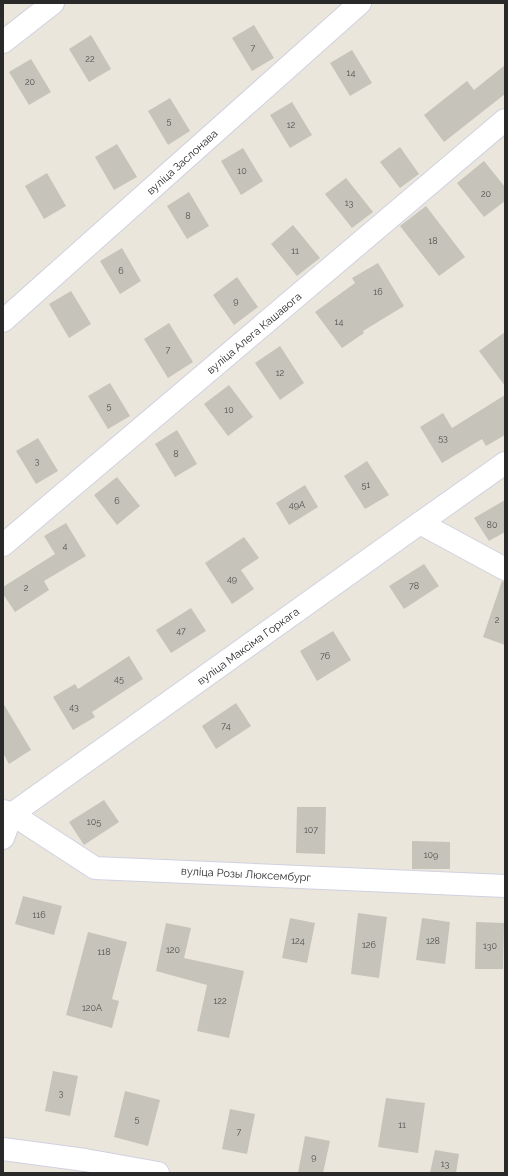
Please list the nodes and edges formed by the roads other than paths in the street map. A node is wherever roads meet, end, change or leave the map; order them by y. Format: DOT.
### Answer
graph roads {
  1 [pos="54,3"];
  2 [pos="360,3"];
  3 [pos="3,42"];
  4 [pos="505,120"];
  5 [pos="3,321"];
  6 [pos="505,463"];
  7 [pos="420,522"];
  8 [pos="3,545"];
  9 [pos="505,569"];
  10 [pos="8,813"];
  11 [pos="3,838"];
  12 [pos="505,886"];
  13 [pos="3,1148"];
  14 [pos="158,1173"];
  1 -- 3 [label="street"];
  2 -- 5 [label="street, вуліца Заслонава"];
  4 -- 8 [label="street, вуліца Алега Кашавога"];
  6 -- 7 [label="street, вуліца Максіма Горкага"];
  7 -- 9 [label="street"];
  7 -- 10 [label="street, вуліца Максіма Горкага"];
  10 -- 11 [label="street"];
  10 -- 12 [label="street, вуліца Розы Люксембург"];
  13 -- 14 [label="street"];
}
